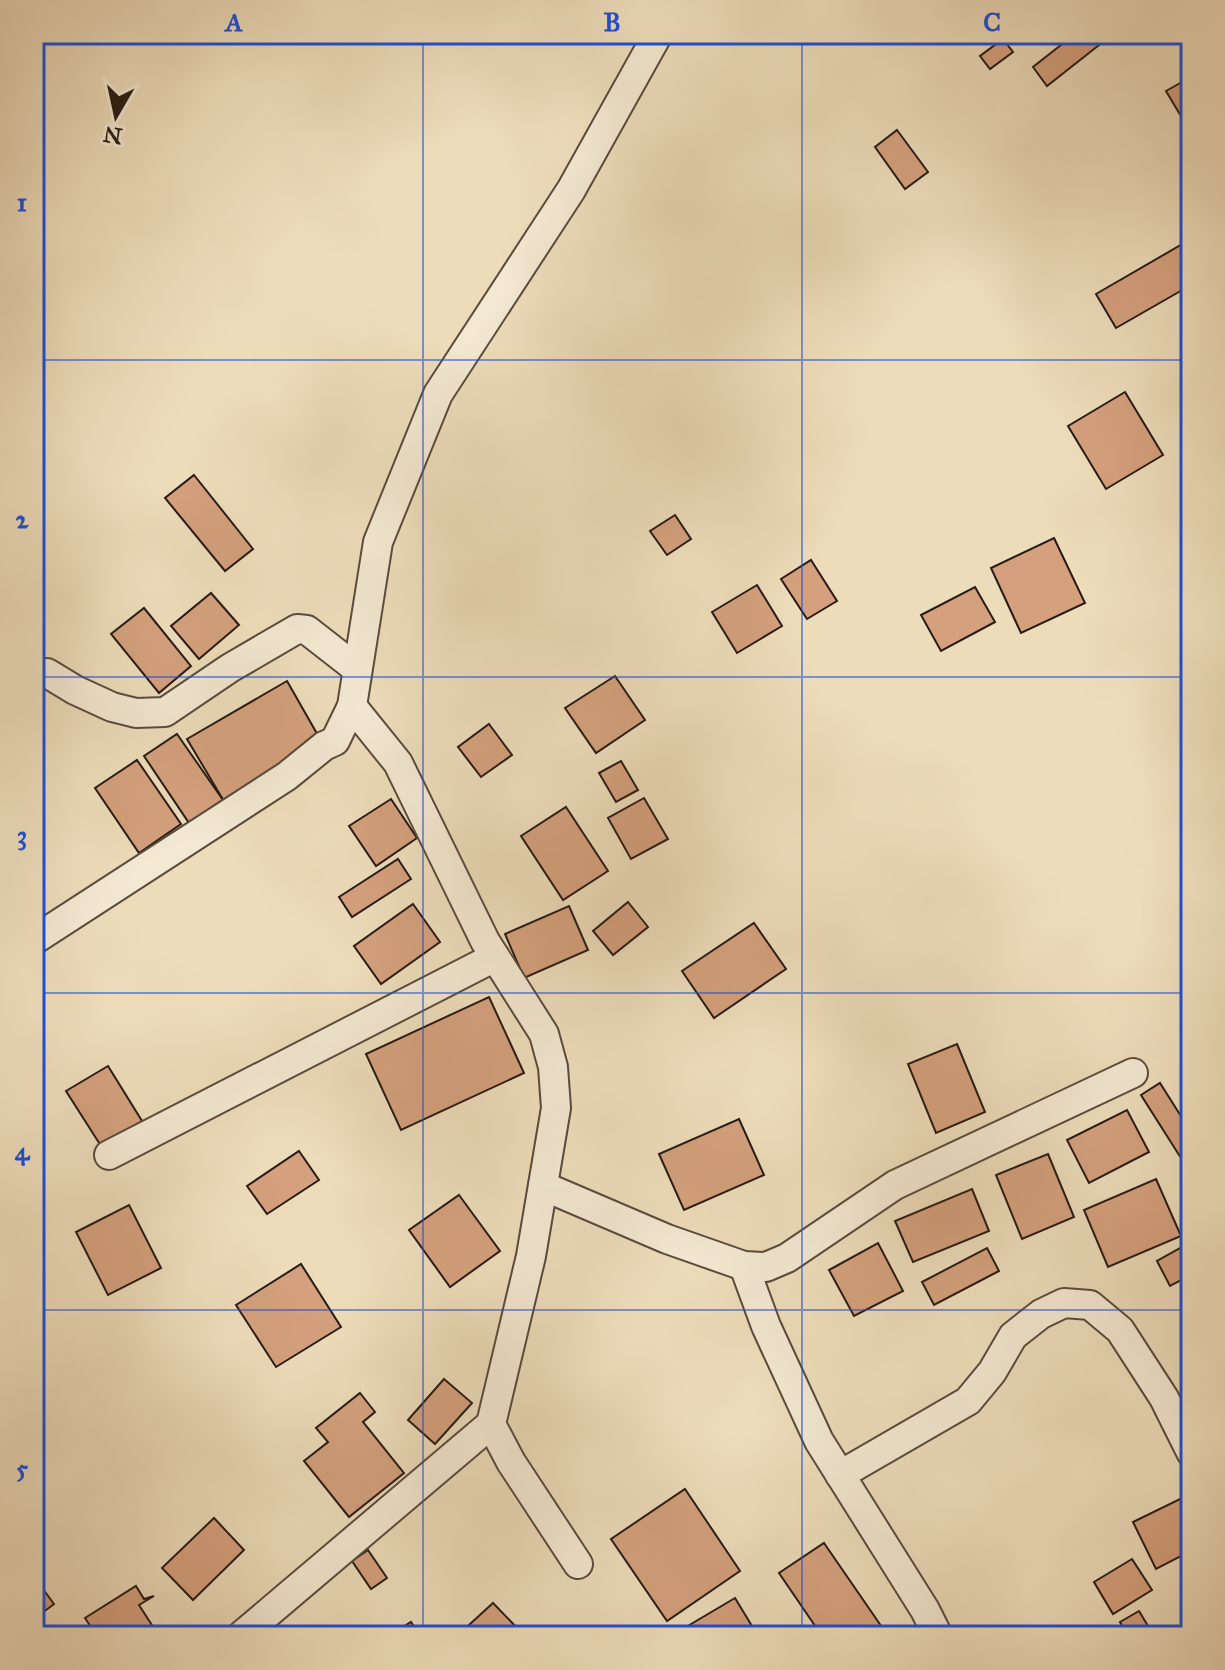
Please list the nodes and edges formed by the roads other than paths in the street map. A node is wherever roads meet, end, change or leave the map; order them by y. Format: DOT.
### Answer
graph roads {
  1 [pos="658,34"];
  2 [pos="357,669"];
  3 [pos="34,673"];
  4 [pos="352,706"];
  5 [pos="34,940"];
  6 [pos="495,957"];
  7 [pos="1133,1073"];
  8 [pos="109,1155"];
  9 [pos="543,1186"];
  10 [pos="744,1266"];
  11 [pos="491,1424"];
  12 [pos="1191,1452"];
  13 [pos="840,1475"];
  14 [pos="578,1564"];
  15 [pos="241,1636"];
  16 [pos="938,1636"];
  1 -- 2 [label="street"];
  2 -- 3 [label="street"];
  2 -- 4 [label="street"];
  4 -- 5 [label="street"];
  4 -- 6 [label="street"];
  6 -- 8 [label="street"];
  6 -- 9 [label="street"];
  7 -- 10 [label="street"];
  9 -- 10 [label="street"];
  9 -- 11 [label="street"];
  10 -- 13 [label="street"];
  11 -- 14 [label="street"];
  11 -- 15 [label="street"];
  12 -- 13 [label="street"];
  13 -- 16 [label="street"];
}
